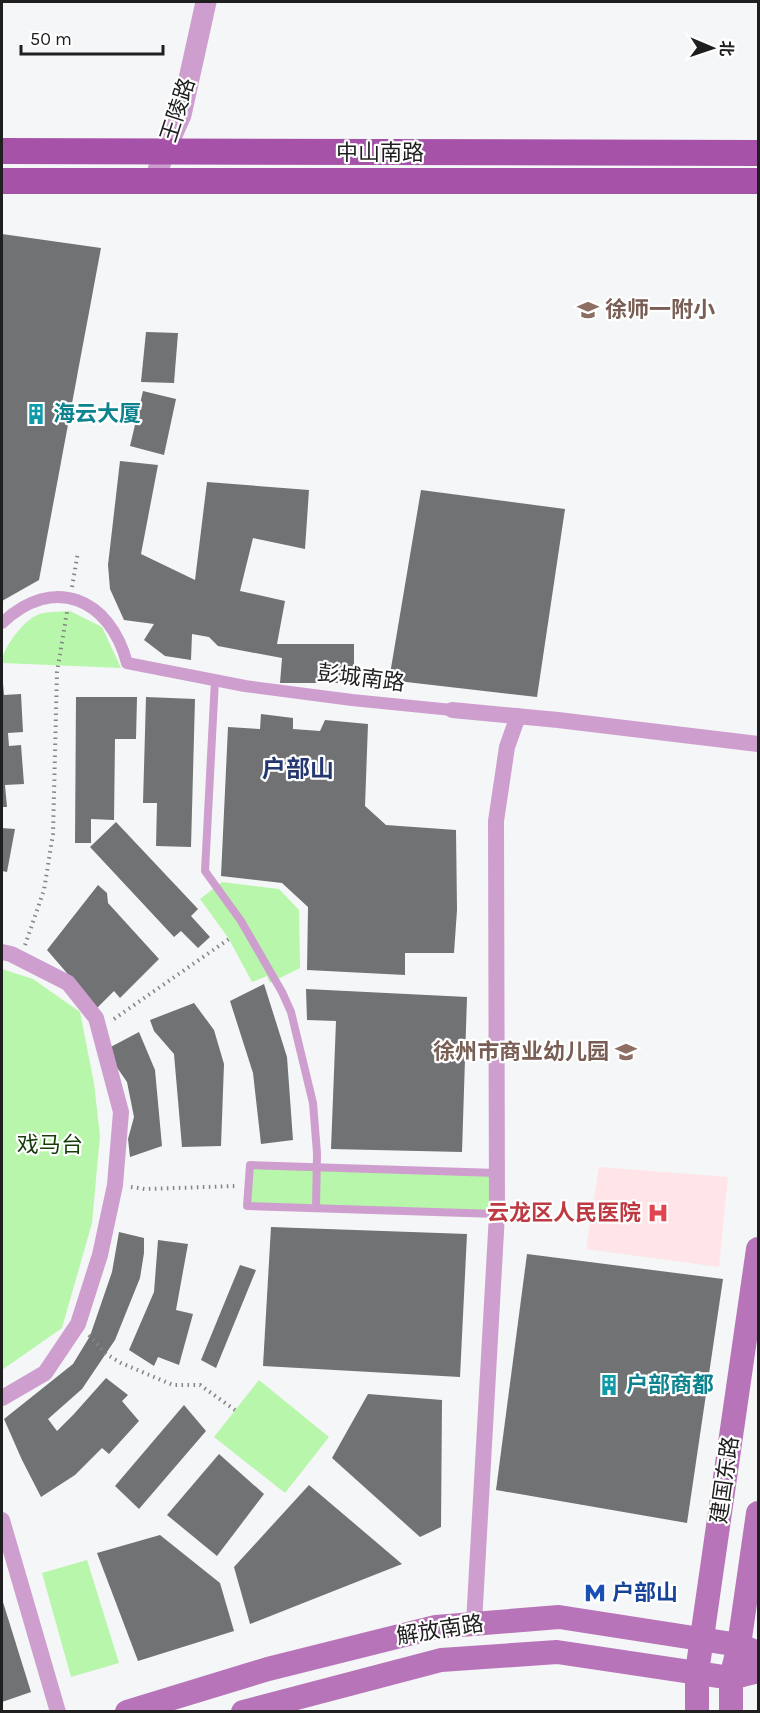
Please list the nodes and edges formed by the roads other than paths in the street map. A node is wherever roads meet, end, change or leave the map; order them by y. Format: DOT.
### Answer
graph roads {
  1 [pos="206,2"];
  2 [pos="2,151"];
  3 [pos="164,153"];
  4 [pos="759,153"];
  5 [pos="2,181"];
  6 [pos="759,181"];
  7 [pos="154,182"];
  8 [pos="2,623"];
  9 [pos="215,680"];
  10 [pos="452,710"];
  11 [pos="518,716"];
  12 [pos="759,744"];
  13 [pos="2,952"];
  14 [pos="317,1167"];
  15 [pos="497,1173"];
  16 [pos="316,1209"];
  17 [pos="497,1214"];
  18 [pos="759,1249"];
  19 [pos="2,1398"];
  20 [pos="759,1513"];
  21 [pos="2,1520"];
  22 [pos="474,1623"];
  23 [pos="701,1639"];
  24 [pos="749,1649"];
  25 [pos="759,1671"];
  26 [pos="696,1672"];
  27 [pos="731,1678"];
  28 [pos="58,1712"];
  29 [pos="128,1712"];
  30 [pos="243,1712"];
  31 [pos="697,1712"];
  32 [pos="731,1712"];
  1 -- 3 [label="street, 王陵路"];
  2 -- 3 [label="main road, 中山南路"];
  3 -- 4 [label="main road, 中山南路"];
  3 -- 7 [label="street, 王陵路"];
  5 -- 7 [label="main road, 中山南路"];
  6 -- 7 [label="main road, 中山南路"];
  8 -- 9 [label="street, 彭城南路"];
  9 -- 10 [label="street, 彭城南路"];
  9 -- 14 [label="lane"];
  10 -- 11 [label="street, 彭城南路"];
  11 -- 12 [label="street, 彭城南路"];
  11 -- 15 [label="street"];
  13 -- 19 [label="street"];
  14 -- 15 [label="lane"];
  14 -- 16 [label="lane"];
  14 -- 16 [label="lane"];
  15 -- 17 [label="street"];
  16 -- 17 [label="lane"];
  17 -- 22 [label="street"];
  18 -- 23 [label="main road, 建国东路"];
  20 -- 24 [label="main road, 建国东路"];
  21 -- 28 [label="street"];
  22 -- 23 [label="main road, 解放南路"];
  22 -- 29 [label="main road, 解放南路"];
  23 -- 24 [label="main road, 解放南路"];
  23 -- 26 [label="main road, 建国东路"];
  24 -- 27 [label="main road, 建国东路"];
  25 -- 27 [label="main road, 解放南路"];
  26 -- 27 [label="main road, 解放南路"];
  26 -- 30 [label="main road, 解放南路"];
  26 -- 31 [label="main road, 建国东路"];
  27 -- 32 [label="main road, 建国东路"];
}
